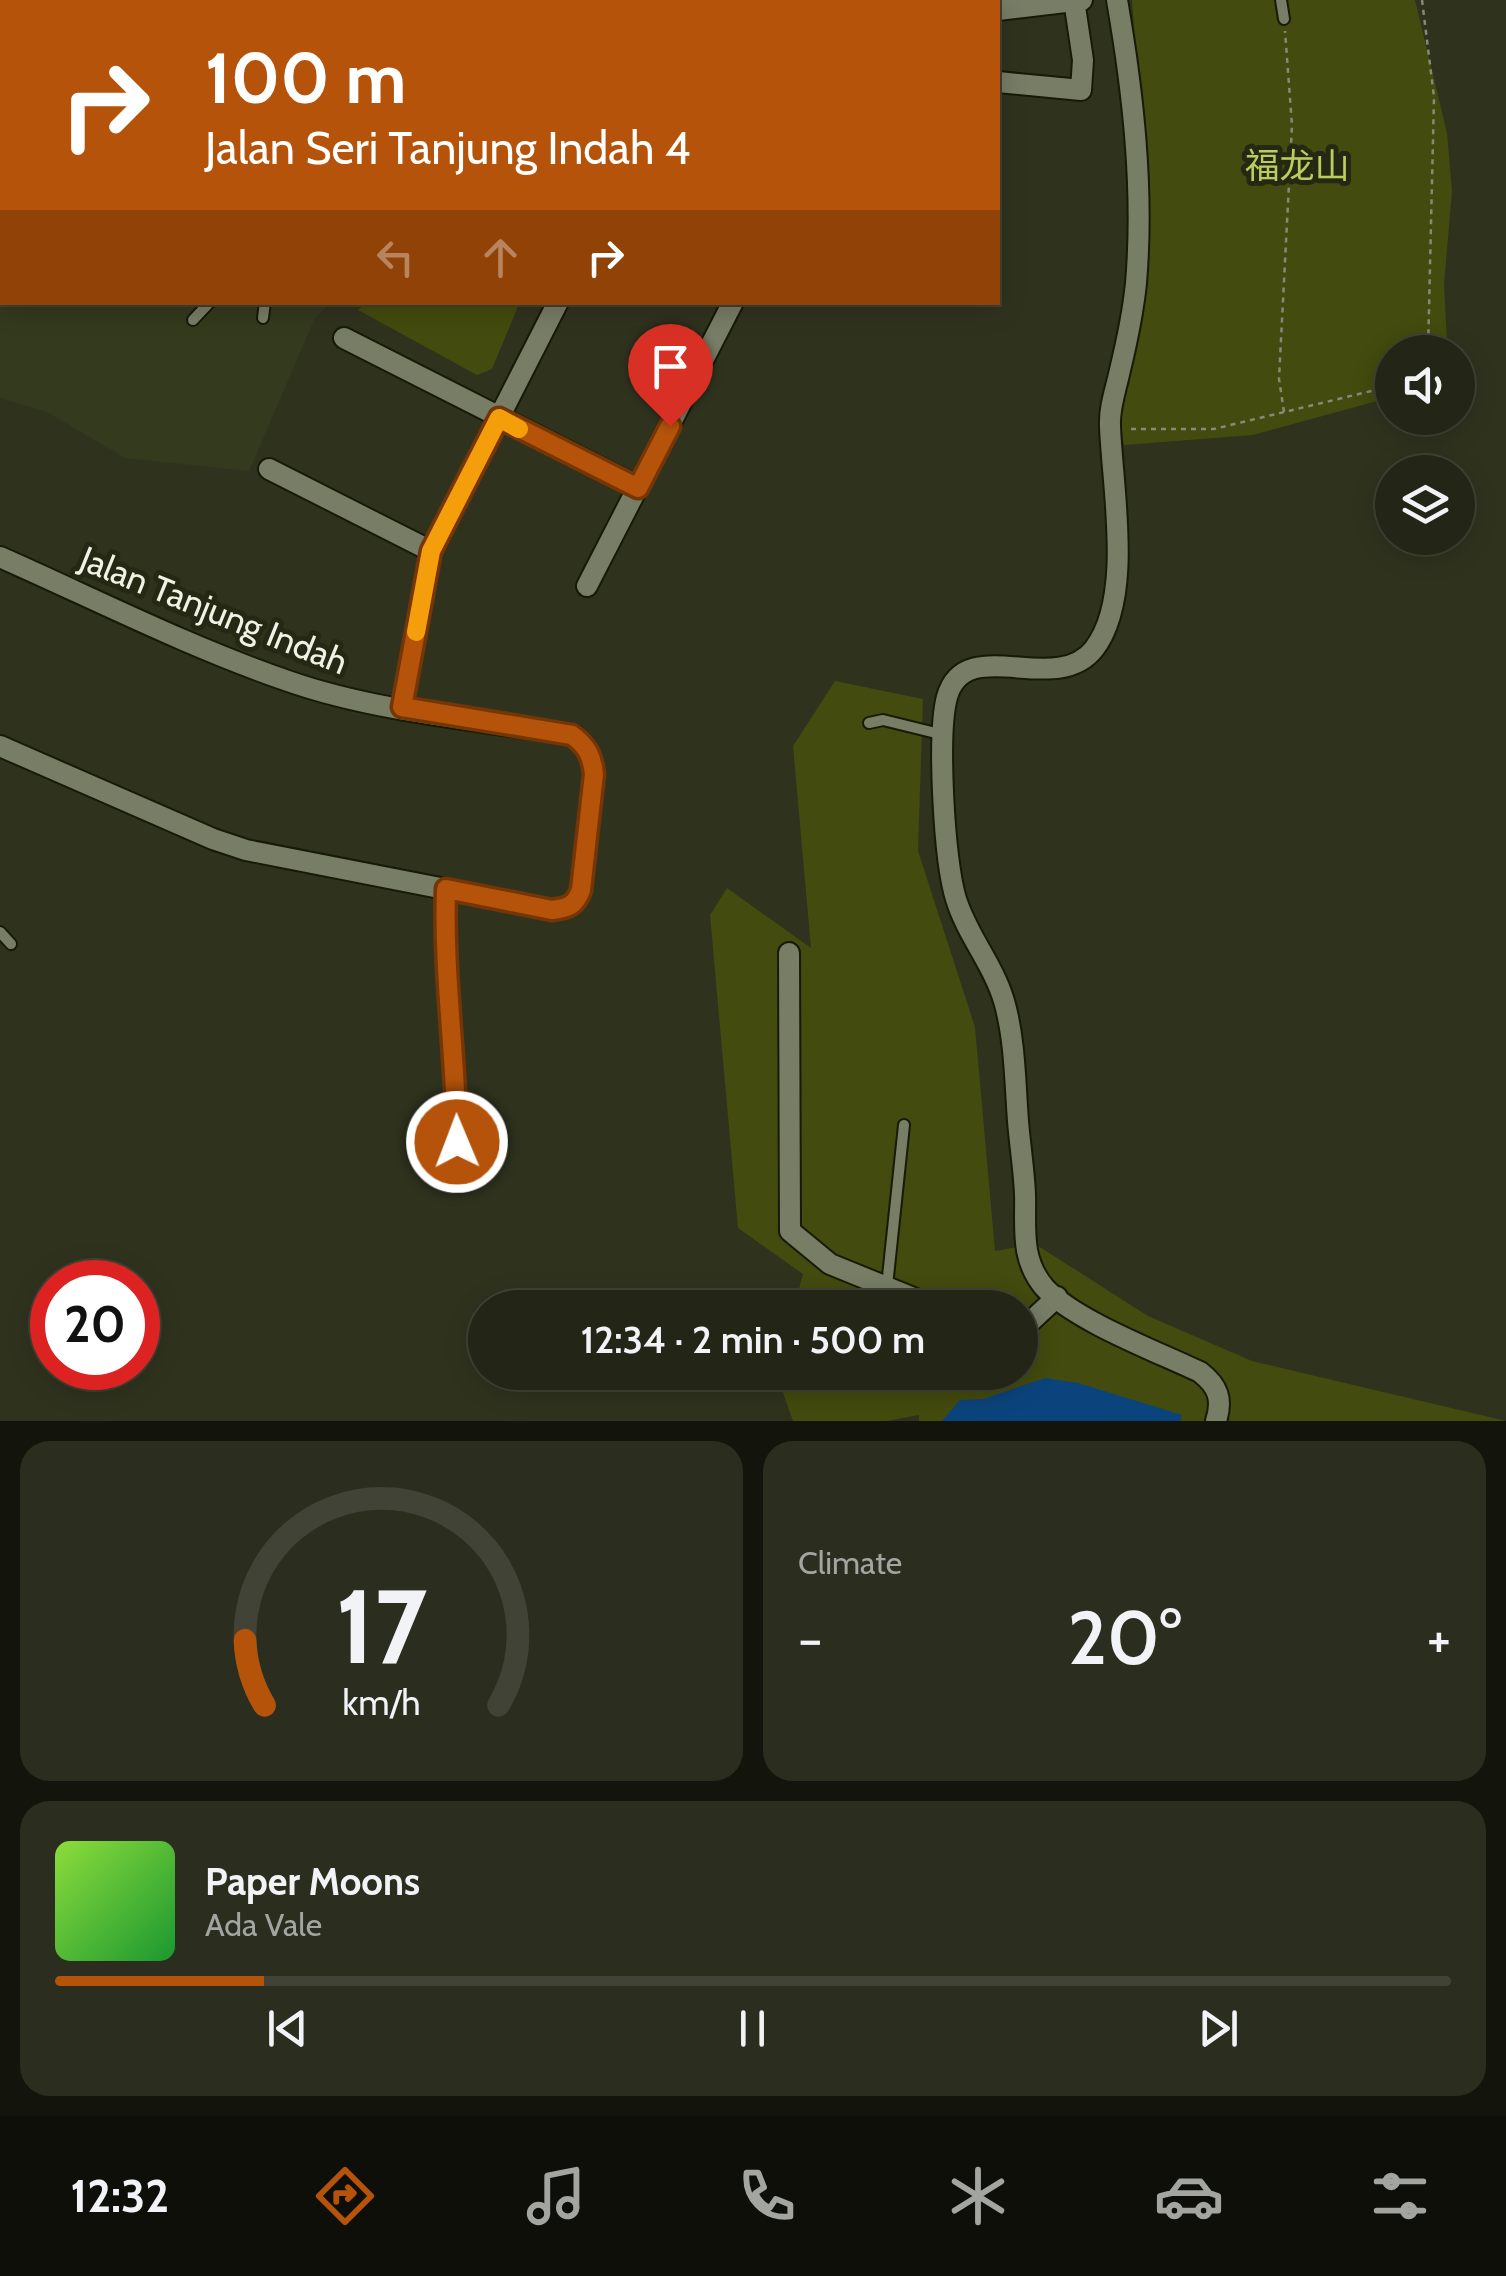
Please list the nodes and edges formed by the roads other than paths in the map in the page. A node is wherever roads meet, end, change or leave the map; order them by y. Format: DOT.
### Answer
graph roads {
  1 [pos="1074,0"];
  2 [pos="1082,0"];
  3 [pos="1117,0"];
  4 [pos="1281,0"];
  5 [pos="1000,10"];
  6 [pos="1284,20"];
  7 [pos="1000,82"];
  8 [pos="207,305"];
  9 [pos="265,305"];
  10 [pos="556,305"];
  11 [pos="731,305"];
  12 [pos="263,318"];
  13 [pos="193,320"];
  14 [pos="344,338"];
  15 [pos="499,418"];
  16 [pos="269,469"];
  17 [pos="638,488"];
  18 [pos="431,551"];
  19 [pos="0,557"];
  20 [pos="588,586"];
  21 [pos="402,707"];
  22 [pos="868,723"];
  23 [pos="944,736"];
  24 [pos="0,746"];
  25 [pos="446,889"];
  26 [pos="0,932"];
  27 [pos="11,944"];
  28 [pos="790,953"];
  29 [pos="904,1125"];
  30 [pos="457,1142"];
  31 [pos="887,1286"];
  32 [pos="896,1290"];
  33 [pos="1057,1297"];
  34 [pos="1038,1315"];
  35 [pos="1216,1421"];
  1 -- 2 [label="street"];
  1 -- 5 [label="street"];
  1 -- 7 [label="street"];
  3 -- 23 [label="street"];
  4 -- 6 [label="lane"];
  8 -- 13 [label="lane"];
  9 -- 12 [label="lane"];
  10 -- 15 [label="street"];
  11 -- 17 [label="street"];
  14 -- 15 [label="street"];
  15 -- 17 [label="street"];
  15 -- 18 [label="street"];
  16 -- 18 [label="street"];
  17 -- 20 [label="street"];
  18 -- 21 [label="street"];
  19 -- 21 [label="street, Jalan Tanjung Indah"];
  21 -- 25 [label="street, Jalan Tanjung Indah"];
  22 -- 23 [label="lane"];
  23 -- 33 [label="street"];
  24 -- 25 [label="street"];
  25 -- 30 [label="lane"];
  26 -- 27 [label="lane"];
  28 -- 31 [label="street"];
  29 -- 31 [label="lane"];
  31 -- 32 [label="street"];
  33 -- 34 [label="street"];
  33 -- 35 [label="street"];
}
